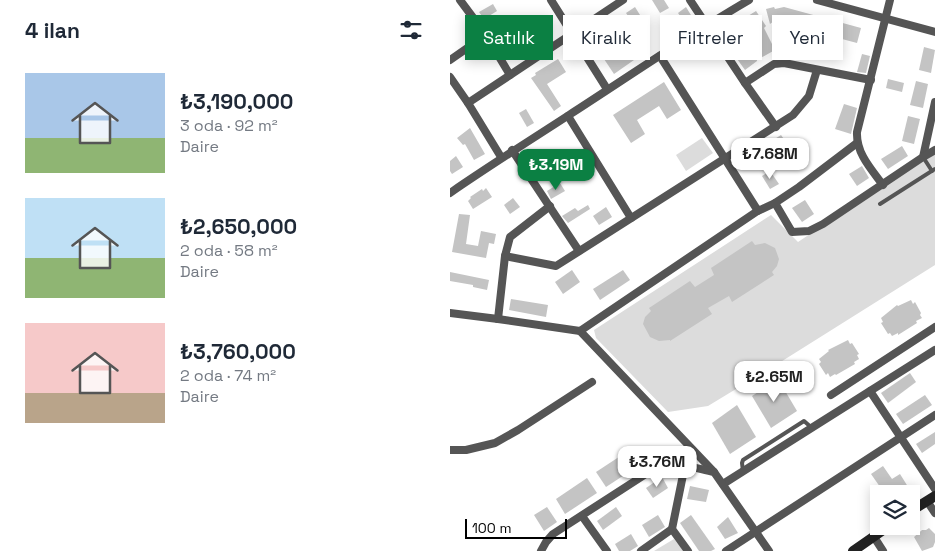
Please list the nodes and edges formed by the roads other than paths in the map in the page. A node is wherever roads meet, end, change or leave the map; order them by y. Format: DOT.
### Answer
graph roads {
  1 [pos="460,0"];
  2 [pos="551,0"];
  3 [pos="623,0"];
  4 [pos="690,0"];
  5 [pos="749,0"];
  6 [pos="817,0"];
  7 [pos="890,0"];
  8 [pos="826,1"];
  9 [pos="471,15"];
  10 [pos="601,15"];
  11 [pos="700,15"];
  12 [pos="723,15"];
  13 [pos="885,18"];
  14 [pos="563,19"];
  15 [pos="935,32"];
  16 [pos="563,41"];
  17 [pos="465,50"];
  18 [pos="660,56"];
  19 [pos="450,60"];
  20 [pos="501,60"];
  21 [pos="589,60"];
  22 [pos="662,60"];
  23 [pos="730,60"];
  24 [pos="818,70"];
  25 [pos="510,75"];
  26 [pos="450,77"];
  27 [pos="870,80"];
  28 [pos="745,83"];
  29 [pos="607,89"];
  30 [pos="935,102"];
  31 [pos="468,103"];
  32 [pos="568,116"];
  33 [pos="776,127"];
  34 [pos="857,142"];
  35 [pos="512,150"];
  36 [pos="935,150"];
  37 [pos="501,157"];
  38 [pos="923,157"];
  39 [pos="724,159"];
  40 [pos="934,170"];
  41 [pos="883,185"];
  42 [pos="450,193"];
  43 [pos="775,202"];
  44 [pos="880,204"];
  45 [pos="550,206"];
  46 [pos="759,210"];
  47 [pos="631,218"];
  48 [pos="579,251"];
  49 [pos="505,256"];
  50 [pos="450,313"];
  51 [pos="498,319"];
  52 [pos="935,328"];
  53 [pos="580,331"];
  54 [pos="935,350"];
  55 [pos="592,382"];
  56 [pos="870,391"];
  57 [pos="830,395"];
  58 [pos="935,415"];
  59 [pos="900,438"];
  60 [pos="450,450"];
  61 [pos="688,467"];
  62 [pos="714,472"];
  63 [pos="724,484"];
  64 [pos="935,489"];
  65 [pos="931,499"];
  66 [pos="920,506"];
  67 [pos="935,513"];
  68 [pos="582,516"];
  69 [pos="672,529"];
  70 [pos="754,532"];
  71 [pos="877,535"];
  72 [pos="874,537"];
  73 [pos="541,551"];
  74 [pos="608,551"];
  75 [pos="640,551"];
  76 [pos="688,551"];
  77 [pos="726,551"];
  78 [pos="769,551"];
  79 [pos="853,551"];
  80 [pos="883,551"];
  1 -- 9 [label="street"];
  2 -- 14 [label="street"];
  3 -- 10 [label="street"];
  4 -- 11 [label="street"];
  5 -- 12 [label="street"];
  6 -- 8 [label="street"];
  7 -- 13 [label="street"];
  8 -- 13 [label="street"];
  13 -- 15 [label="street"];
  13 -- 27 [label="street"];
  16 -- 25 [label="street"];
  17 -- 19 [label="street"];
  18 -- 29 [label="street"];
  20 -- 25 [label="street"];
  21 -- 29 [label="street"];
  22 -- 39 [label="street"];
  23 -- 28 [label="street"];
  24 -- 27 [label="street"];
  24 -- 28 [label="street"];
  24 -- 33 [label="street"];
  25 -- 31 [label="street"];
  26 -- 31 [label="street"];
  27 -- 34 [label="street"];
  28 -- 33 [label="street"];
  29 -- 32 [label="street"];
  30 -- 38 [label="street"];
  31 -- 37 [label="street"];
  32 -- 35 [label="street"];
  32 -- 47 [label="street"];
  33 -- 39 [label="street"];
  34 -- 41 [label="street"];
  34 -- 43 [label="street"];
  35 -- 37 [label="street"];
  35 -- 45 [label="street"];
  36 -- 38 [label="street"];
  37 -- 42 [label="street"];
  38 -- 40 [label="lane"];
  38 -- 41 [label="street"];
  39 -- 46 [label="street"];
  39 -- 47 [label="street"];
  40 -- 44 [label="lane"];
  41 -- 43 [label="street"];
  43 -- 46 [label="street"];
  45 -- 48 [label="street"];
  45 -- 49 [label="street"];
  46 -- 53 [label="street"];
  47 -- 48 [label="street"];
  48 -- 49 [label="street"];
  49 -- 51 [label="street"];
  50 -- 51 [label="street"];
  51 -- 53 [label="street"];
  52 -- 57 [label="street"];
  53 -- 62 [label="street"];
  54 -- 56 [label="street"];
  55 -- 60 [label="street"];
  56 -- 59 [label="street"];
  56 -- 63 [label="street"];
  58 -- 59 [label="street"];
  59 -- 64 [label="street"];
  59 -- 70 [label="street"];
  61 -- 62 [label="street"];
  61 -- 68 [label="street"];
  61 -- 69 [label="street"];
  62 -- 63 [label="street"];
  63 -- 70 [label="street"];
  65 -- 66 [label="street"];
  65 -- 67 [label="street"];
  68 -- 73 [label="street"];
  68 -- 74 [label="street"];
  69 -- 75 [label="street"];
  69 -- 76 [label="street"];
  70 -- 77 [label="street"];
  70 -- 78 [label="street"];
  71 -- 72 [label="street"];
  72 -- 79 [label="street"];
  72 -- 80 [label="street"];
}
